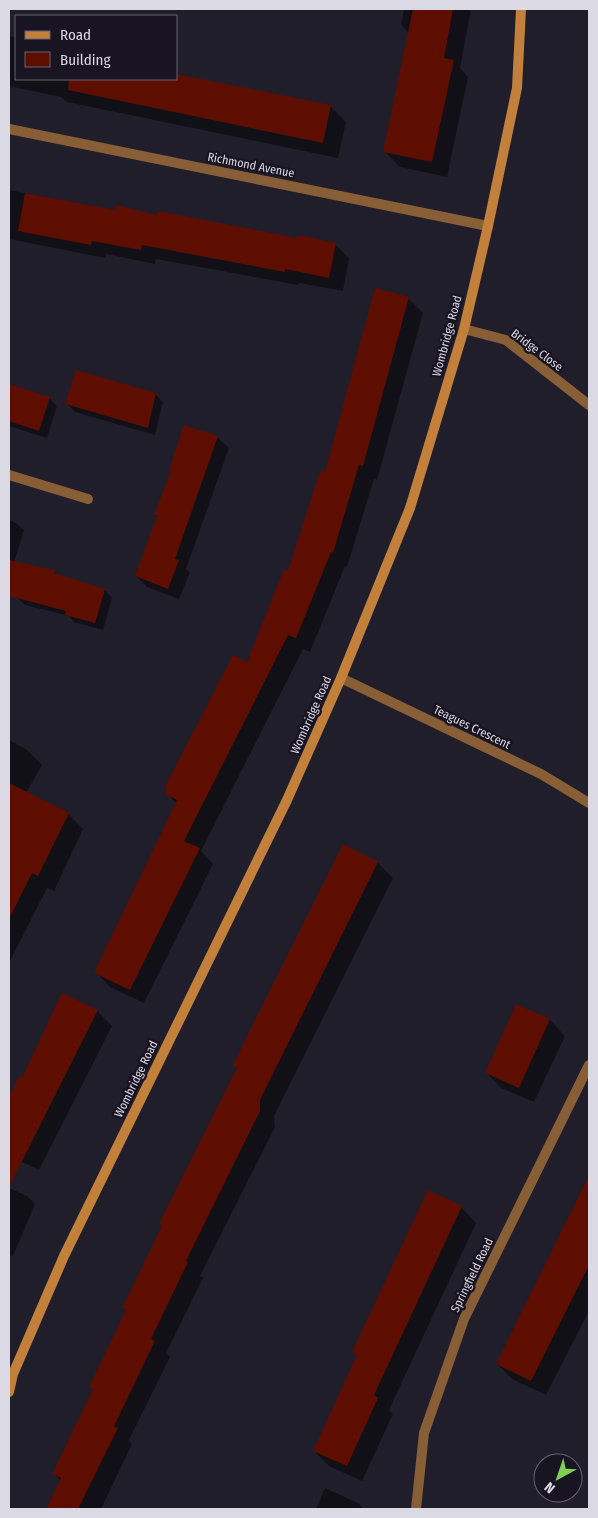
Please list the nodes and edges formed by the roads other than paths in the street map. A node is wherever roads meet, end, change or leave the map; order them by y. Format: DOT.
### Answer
graph roads {
  1 [pos="521,9"];
  2 [pos="9,129"];
  3 [pos="488,226"];
  4 [pos="464,329"];
  5 [pos="589,405"];
  6 [pos="9,475"];
  7 [pos="88,499"];
  8 [pos="341,678"];
  9 [pos="589,803"];
  10 [pos="589,1065"];
  11 [pos="9,1392"];
  12 [pos="416,1509"];
  1 -- 3 [label="street, Wombridge Road"];
  2 -- 3 [label="street, Richmond Avenue"];
  3 -- 4 [label="street, Wombridge Road"];
  4 -- 5 [label="street, Bridge Close"];
  4 -- 8 [label="street, Wombridge Road"];
  6 -- 7 [label="street"];
  8 -- 9 [label="street, Teagues Crescent"];
  8 -- 11 [label="street, Wombridge Road"];
  10 -- 12 [label="street, Springfield Road"];
}
